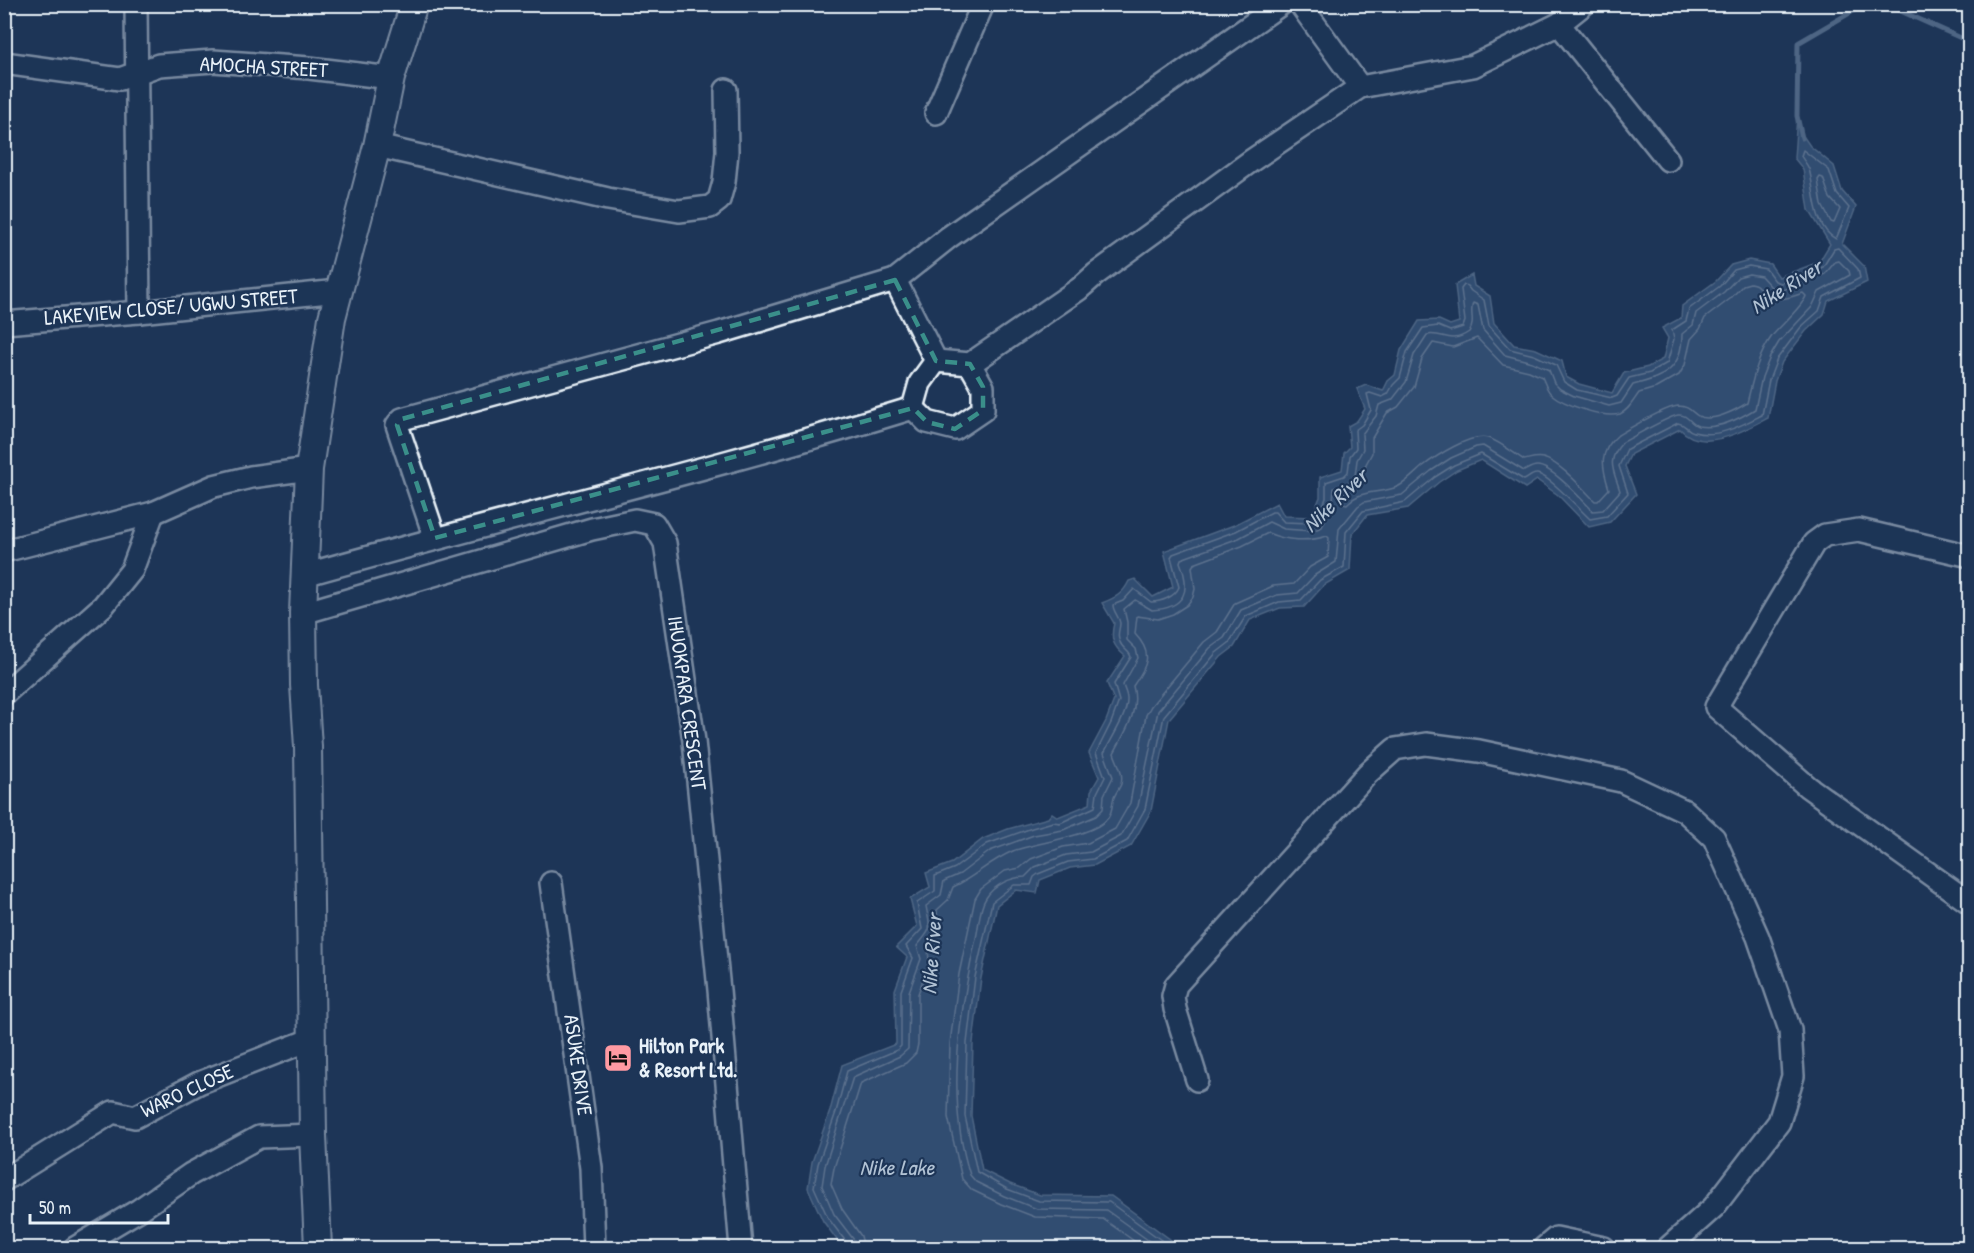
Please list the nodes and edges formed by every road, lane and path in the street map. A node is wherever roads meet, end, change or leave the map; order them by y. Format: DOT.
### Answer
graph roads {
  1 [pos="136,4"];
  2 [pos="414,4"];
  3 [pos="983,4"];
  4 [pos="1281,4"];
  5 [pos="1300,4"];
  6 [pos="1584,4"];
  7 [pos="1559,24"];
  8 [pos="4,63"];
  9 [pos="138,72"];
  10 [pos="391,78"];
  11 [pos="1360,87"];
  12 [pos="726,90"];
  13 [pos="936,113"];
  14 [pos="377,146"];
  15 [pos="1668,160"];
  16 [pos="895,280"];
  17 [pos="338,291"];
  18 [pos="139,312"];
  19 [pos="4,323"];
  20 [pos="936,361"];
  21 [pos="970,364"];
  22 [pos="913,408"];
  23 [pos="309,470"];
  24 [pos="153,513"];
  25 [pos="435,538"];
  26 [pos="4,551"];
  27 [pos="1970,556"];
  28 [pos="304,575"];
  29 [pos="303,613"];
  30 [pos="4,694"];
  31 [pos="551,883"];
  32 [pos="1970,903"];
  33 [pos="312,1039"];
  34 [pos="1197,1080"];
  35 [pos="313,1135"];
  36 [pos="4,1180"];
  37 [pos="75,1248"];
  38 [pos="318,1248"];
  39 [pos="594,1248"];
  40 [pos="741,1248"];
  41 [pos="1544,1248"];
  42 [pos="1604,1248"];
  43 [pos="1668,1248"];
  1 -- 9 [label="street"];
  2 -- 10 [label="street"];
  3 -- 13 [label="street"];
  4 -- 16 [label="street"];
  5 -- 11 [label="street"];
  6 -- 7 [label="street"];
  7 -- 11 [label="street"];
  7 -- 15 [label="street"];
  8 -- 9 [label="street, AMOCHA STREET"];
  9 -- 10 [label="street, AMOCHA STREET"];
  9 -- 18 [label="street"];
  10 -- 14 [label="street"];
  11 -- 21 [label="street"];
  12 -- 14 [label="street"];
  14 -- 17 [label="street"];
  16 -- 20 [label="street"];
  16 -- 25 [label="street"];
  17 -- 18 [label="street, LAKEVIEW CLOSE/ UGWU STREET"];
  17 -- 23 [label="street"];
  18 -- 19 [label="street, LAKEVIEW CLOSE/ UGWU STREET"];
  20 -- 21 [label="street"];
  20 -- 22 [label="street"];
  21 -- 22 [label="street"];
  22 -- 25 [label="street"];
  23 -- 24 [label="street"];
  23 -- 28 [label="street"];
  24 -- 26 [label="street"];
  24 -- 30 [label="street"];
  25 -- 28 [label="street"];
  27 -- 32 [label="street"];
  28 -- 29 [label="street"];
  29 -- 33 [label="street"];
  29 -- 40 [label="street, IHUOKPARA CRESCENT"];
  31 -- 39 [label="street, ASUKE DRIVE"];
  33 -- 35 [label="street"];
  33 -- 36 [label="street, WARO CLOSE"];
  34 -- 43 [label="street"];
  35 -- 37 [label="street"];
  35 -- 38 [label="street"];
  41 -- 42 [label="street"];
}
